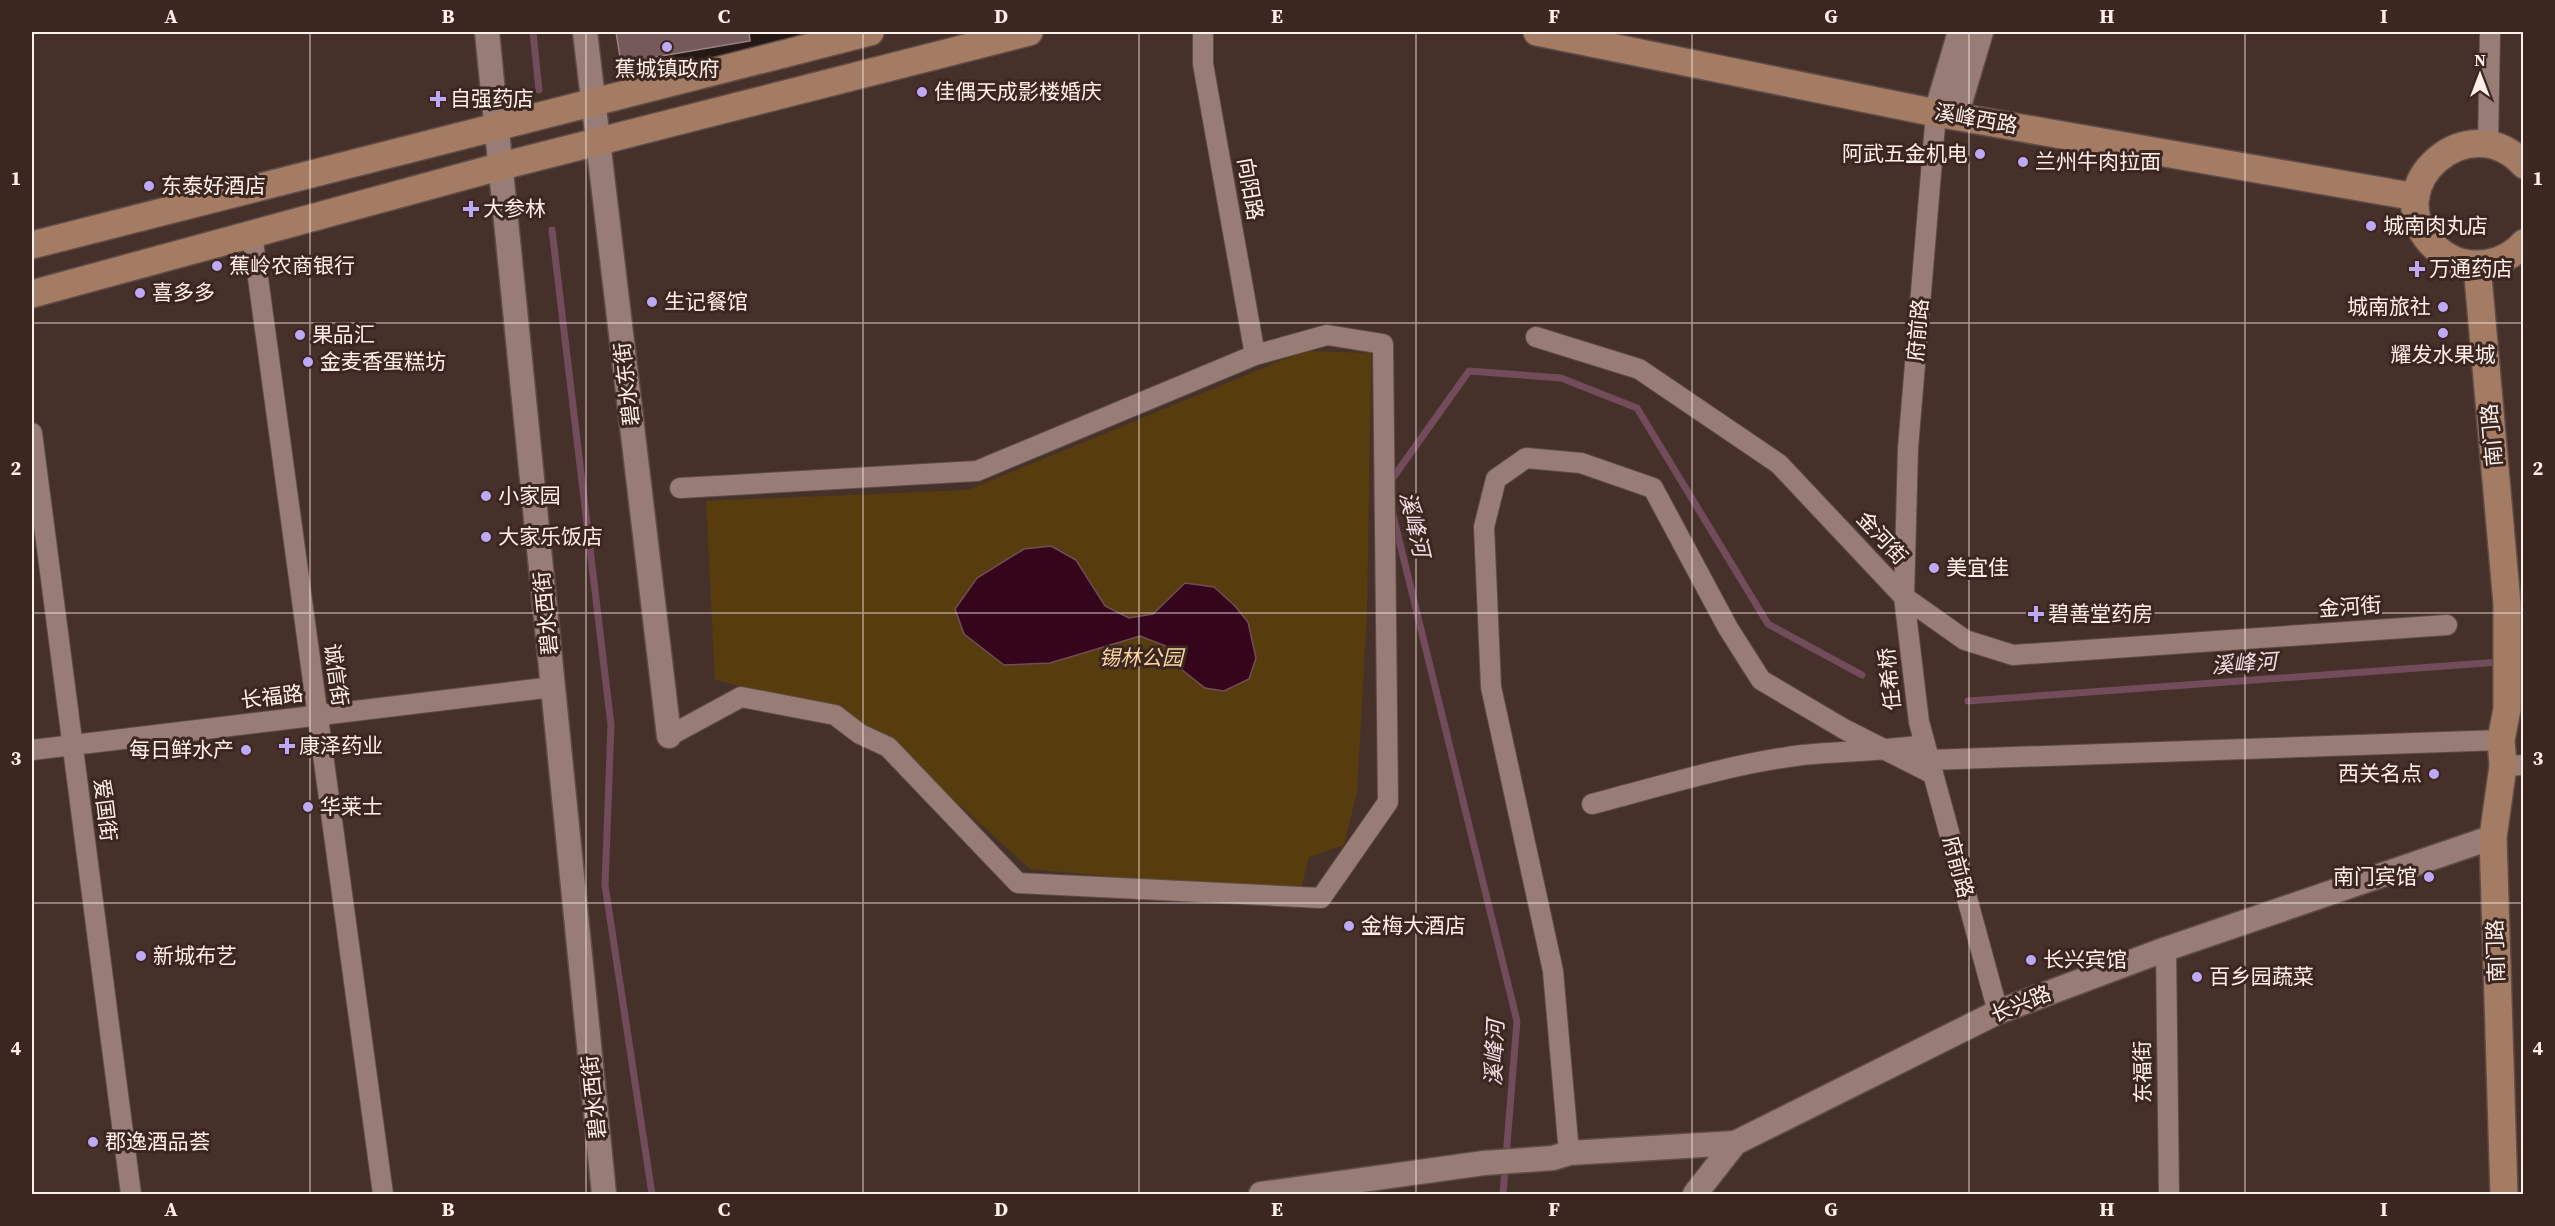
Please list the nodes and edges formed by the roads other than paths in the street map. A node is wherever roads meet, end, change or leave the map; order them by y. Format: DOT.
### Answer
graph roads {
  1 [pos="488,32"];
  2 [pos="585,32"];
  3 [pos="870,32"];
  4 [pos="1029,32"];
  5 [pos="1203,32"];
  6 [pos="1537,32"];
  7 [pos="1960,32"];
  8 [pos="1981,32"];
  9 [pos="2490,32"];
  10 [pos="1946,114"];
  11 [pos="498,126"];
  12 [pos="2488,145"];
  13 [pos="2523,165"];
  14 [pos="502,166"];
  15 [pos="2416,197"];
  16 [pos="252,234"];
  17 [pos="2523,243"];
  18 [pos="32,244"];
  19 [pos="2477,265"];
  20 [pos="32,294"];
  21 [pos="1536,337"];
  22 [pos="1255,355"];
  23 [pos="32,433"];
  24 [pos="680,488"];
  25 [pos="1904,597"];
  26 [pos="2447,624"];
  27 [pos="1908,631"];
  28 [pos="553,687"];
  29 [pos="317,716"];
  30 [pos="1919,722"];
  31 [pos="669,736"];
  32 [pos="72,745"];
  33 [pos="32,750"];
  34 [pos="1887,751"];
  35 [pos="2509,757"];
  36 [pos="1929,760"];
  37 [pos="1592,804"];
  38 [pos="2493,837"];
  39 [pos="2166,949"];
  40 [pos="1998,1012"];
  41 [pos="1735,1143"];
  42 [pos="1561,1155"];
  43 [pos="131,1194"];
  44 [pos="383,1194"];
  45 [pos="604,1194"];
  46 [pos="1261,1194"];
  47 [pos="1695,1194"];
  48 [pos="2169,1194"];
  49 [pos="2504,1194"];
  1 -- 11 [label="street, 碧水西街"];
  2 -- 31 [label="street, 碧水东街"];
  3 -- 11 [label="main road"];
  4 -- 14 [label="main road"];
  5 -- 22 [label="street, 向阳路"];
  6 -- 10 [label="main road, 溪峰西路"];
  7 -- 10 [label="street, 府前路"];
  8 -- 10 [label="street, 府前路"];
  9 -- 12 [label="street"];
  10 -- 15 [label="main road, 溪峰西路"];
  10 -- 25 [label="street, 府前路"];
  11 -- 14 [label="street, 碧水西街"];
  11 -- 18 [label="main road"];
  12 -- 13 [label="main road"];
  12 -- 15 [label="main road"];
  14 -- 16 [label="main road"];
  14 -- 28 [label="street, 碧水西街"];
  15 -- 19 [label="main road"];
  16 -- 20 [label="main road"];
  16 -- 29 [label="street, 诚信街"];
  17 -- 19 [label="main road"];
  19 -- 35 [label="main road, 南门路"];
  21 -- 25 [label="street, 金河街"];
  22 -- 24 [label="street"];
  22 -- 31 [label="street"];
  23 -- 32 [label="street, 爱国街"];
  25 -- 26 [label="street, 金河街"];
  25 -- 27 [label="street, 府前路"];
  27 -- 30 [label="street, 任希桥"];
  28 -- 29 [label="street, 长福路"];
  28 -- 45 [label="street, 碧水西街"];
  29 -- 32 [label="street, 长福路"];
  29 -- 44 [label="street, 诚信街"];
  30 -- 36 [label="street, 府前路"];
  32 -- 33 [label="street, 长福路"];
  32 -- 43 [label="street, 爱国街"];
  34 -- 36 [label="street"];
  34 -- 36 [label="street"];
  34 -- 37 [label="street"];
  34 -- 42 [label="street"];
  35 -- 36 [label="street"];
  35 -- 38 [label="main road, 南门路"];
  36 -- 40 [label="street, 府前路"];
  38 -- 39 [label="street, 长兴路"];
  38 -- 49 [label="main road, 南门路"];
  39 -- 40 [label="street, 长兴路"];
  39 -- 48 [label="street, 东福街"];
  40 -- 41 [label="street, 长兴路"];
  41 -- 42 [label="street, 长兴路"];
  41 -- 47 [label="street"];
  42 -- 46 [label="street, 长兴路"];
}
